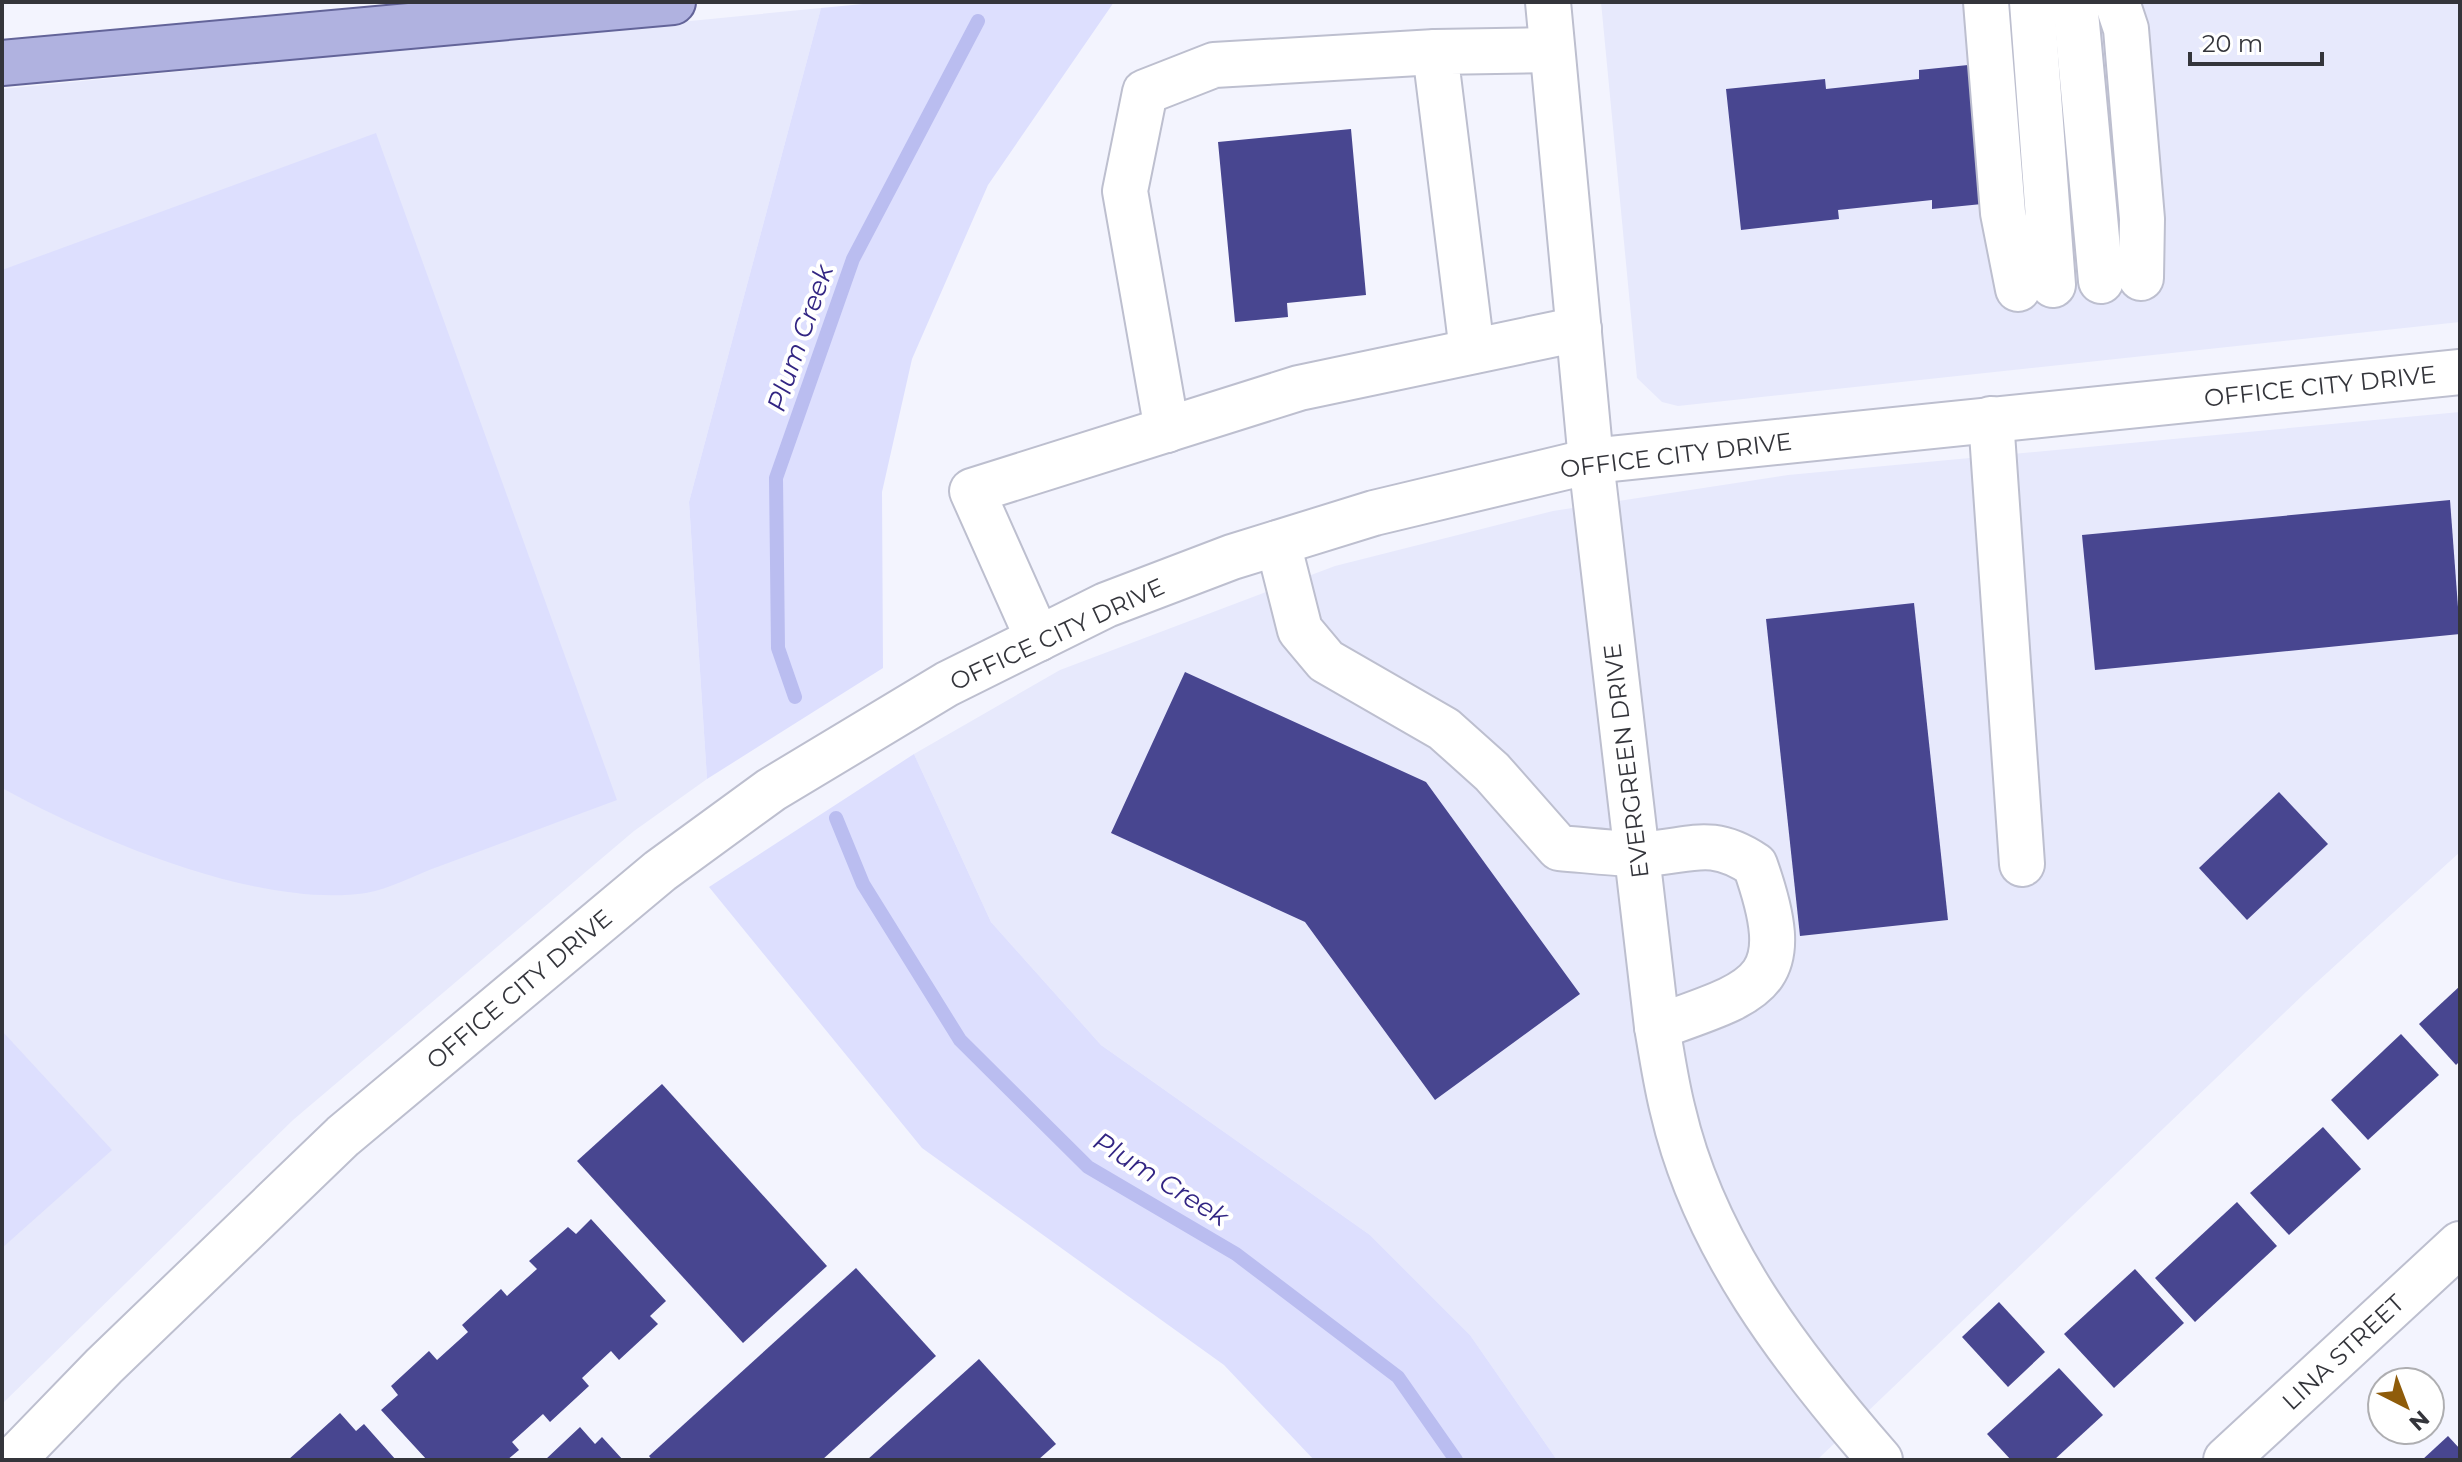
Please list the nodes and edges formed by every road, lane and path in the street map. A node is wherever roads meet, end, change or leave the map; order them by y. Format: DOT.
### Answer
graph roads {
  1 [pos="673,2"];
  2 [pos="1548,2"];
  3 [pos="1986,2"];
  4 [pos="2006,2"];
  5 [pos="2032,2"];
  6 [pos="2052,2"];
  7 [pos="2075,2"];
  8 [pos="2097,2"];
  9 [pos="2117,2"];
  10 [pos="1552,50"];
  11 [pos="1435,52"];
  12 [pos="2,63"];
  13 [pos="2077,283"];
  14 [pos="1579,329"];
  15 [pos="1472,351"];
  16 [pos="2460,372"];
  17 [pos="1991,419"];
  18 [pos="1167,430"];
  19 [pos="1591,461"];
  20 [pos="1278,543"];
  21 [pos="1038,639"];
  22 [pos="1637,854"];
  23 [pos="2022,864"];
  24 [pos="1657,1027"];
  25 [pos="2460,1244"];
  26 [pos="13,1460"];
  27 [pos="1880,1460"];
  28 [pos="2226,1460"];
  1 -- 12 [label="main road"];
  2 -- 10 [label="street, EVERGREEN DRIVE"];
  3 -- 13 [label="street"];
  4 -- 13 [label="street"];
  5 -- 13 [label="street"];
  6 -- 13 [label="street"];
  7 -- 13 [label="street"];
  8 -- 13 [label="street"];
  9 -- 13 [label="street"];
  10 -- 11 [label="street"];
  10 -- 14 [label="street, EVERGREEN DRIVE"];
  11 -- 15 [label="street"];
  11 -- 18 [label="street"];
  14 -- 15 [label="street"];
  14 -- 19 [label="street, EVERGREEN DRIVE"];
  15 -- 18 [label="street"];
  16 -- 17 [label="street, OFFICE CITY DRIVE"];
  17 -- 19 [label="street, OFFICE CITY DRIVE"];
  17 -- 23 [label="street"];
  18 -- 21 [label="street"];
  19 -- 20 [label="street, OFFICE CITY DRIVE"];
  19 -- 22 [label="street, EVERGREEN DRIVE"];
  20 -- 21 [label="street, OFFICE CITY DRIVE"];
  20 -- 22 [label="street"];
  21 -- 26 [label="street, OFFICE CITY DRIVE"];
  22 -- 24 [label="street, EVERGREEN DRIVE"];
  22 -- 24 [label="street"];
  24 -- 27 [label="street, EVERGREEN DRIVE"];
  25 -- 28 [label="street, LINA STREET"];
}
